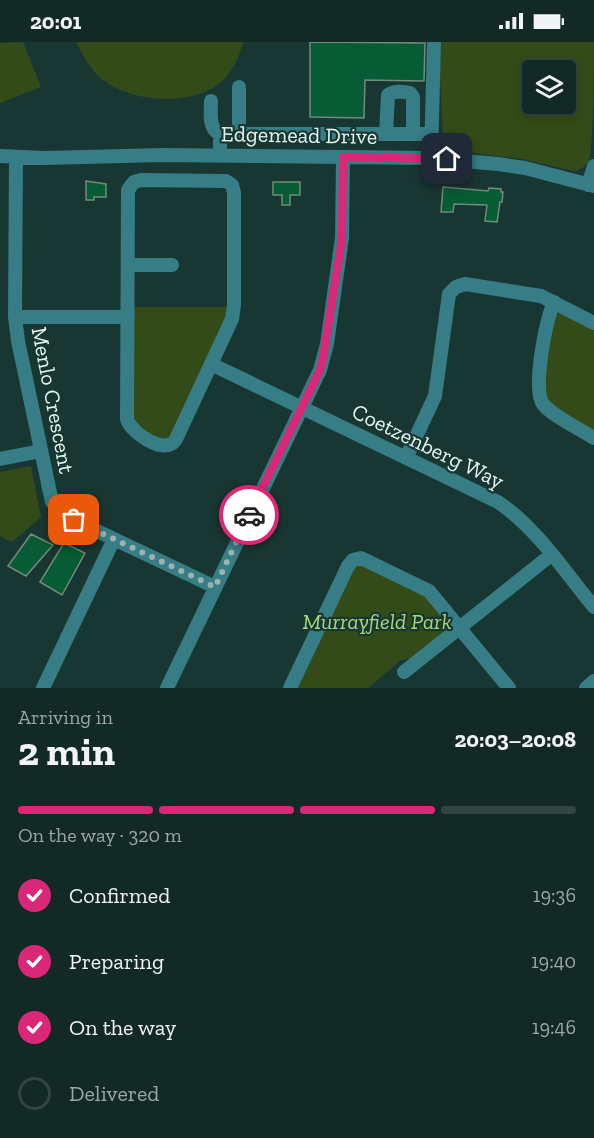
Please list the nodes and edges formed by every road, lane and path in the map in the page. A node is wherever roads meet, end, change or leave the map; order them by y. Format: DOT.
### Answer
graph roads {
  1 [pos="434,42"];
  2 [pos="239,87"];
  3 [pos="211,101"];
  4 [pos="220,134"];
  5 [pos="239,134"];
  6 [pos="386,134"];
  7 [pos="413,134"];
  8 [pos="432,134"];
  9 [pos="220,155"];
  10 [pos="0,156"];
  11 [pos="343,157"];
  12 [pos="16,158"];
  13 [pos="431,158"];
  14 [pos="594,166"];
  15 [pos="591,186"];
  16 [pos="128,265"];
  17 [pos="172,265"];
  18 [pos="554,302"];
  19 [pos="15,316"];
  20 [pos="128,317"];
  21 [pos="594,323"];
  22 [pos="211,364"];
  23 [pos="302,408"];
  24 [pos="594,438"];
  25 [pos="41,451"];
  26 [pos="406,458"];
  27 [pos="0,459"];
  28 [pos="114,539"];
  29 [pos="551,555"];
  30 [pos="215,587"];
  31 [pos="589,591"];
  32 [pos="594,607"];
  33 [pos="461,627"];
  34 [pos="404,672"];
  35 [pos="594,681"];
  36 [pos="43,688"];
  37 [pos="167,688"];
  38 [pos="290,688"];
  39 [pos="509,688"];
  40 [pos="586,688"];
  1 -- 8 [label="street"];
  2 -- 5 [label="street"];
  3 -- 4 [label="street"];
  4 -- 5 [label="street"];
  4 -- 9 [label="street"];
  5 -- 6 [label="street"];
  6 -- 7 [label="street"];
  6 -- 7 [label="street"];
  7 -- 8 [label="street"];
  8 -- 13 [label="street"];
  9 -- 11 [label="street, Edgemead Drive"];
  9 -- 12 [label="street, Edgemead Drive"];
  10 -- 12 [label="street, Edgemead Drive"];
  11 -- 13 [label="street, Edgemead Drive"];
  11 -- 23 [label="street"];
  12 -- 19 [label="street, Menlo Crescent"];
  13 -- 15 [label="street, Edgemead Drive"];
  14 -- 15 [label="street"];
  16 -- 17 [label="street"];
  16 -- 20 [label="street"];
  16 -- 22 [label="street"];
  18 -- 21 [label="street"];
  18 -- 24 [label="street"];
  18 -- 26 [label="street"];
  19 -- 20 [label="street"];
  19 -- 25 [label="street, Menlo Crescent"];
  20 -- 22 [label="street"];
  22 -- 23 [label="street, Coetzenberg Way"];
  23 -- 26 [label="street, Coetzenberg Way"];
  23 -- 30 [label="street"];
  25 -- 27 [label="street"];
  25 -- 28 [label="street, Menlo Crescent"];
  26 -- 29 [label="street, Coetzenberg Way"];
  28 -- 30 [label="street, Menlo Crescent"];
  28 -- 36 [label="street"];
  29 -- 31 [label="street, Coetzenberg Way"];
  29 -- 33 [label="street"];
  30 -- 37 [label="street"];
  31 -- 32 [label="street, Coetzenberg Way"];
  33 -- 34 [label="street"];
  33 -- 38 [label="street"];
  33 -- 39 [label="street"];
  35 -- 40 [label="street"];
}
